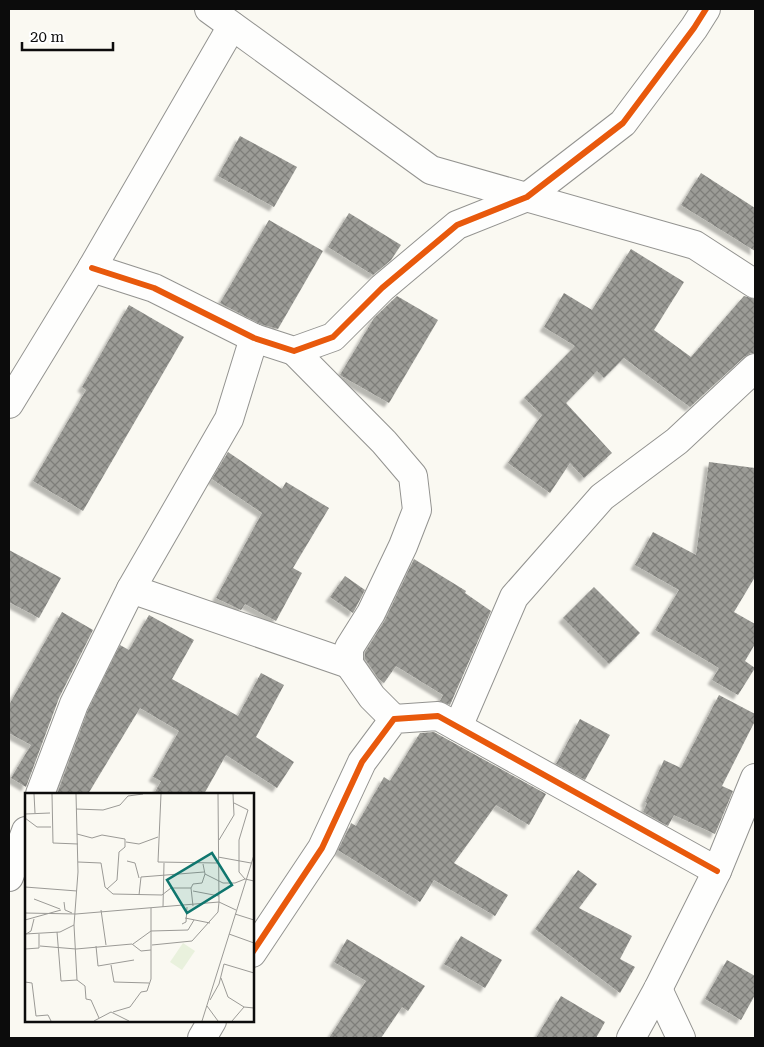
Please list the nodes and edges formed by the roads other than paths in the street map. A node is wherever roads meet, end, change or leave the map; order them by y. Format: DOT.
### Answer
graph roads {
  1 [pos="209,9"];
  2 [pos="706,9"];
  3 [pos="232,26"];
  4 [pos="527,197"];
  5 [pos="92,268"];
  6 [pos="755,284"];
  7 [pos="254,338"];
  8 [pos="294,350"];
  9 [pos="755,368"];
  10 [pos="9,404"];
  11 [pos="131,589"];
  12 [pos="348,664"];
  13 [pos="394,719"];
  14 [pos="458,727"];
  15 [pos="755,778"];
  16 [pos="40,793"];
  17 [pos="25,834"];
  18 [pos="717,872"];
  19 [pos="9,878"];
  20 [pos="254,949"];
  21 [pos="658,989"];
  22 [pos="211,1022"];
  23 [pos="202,1038"];
  24 [pos="631,1038"];
  25 [pos="680,1038"];
  1 -- 3 [label="street"];
  2 -- 4 [label="street"];
  3 -- 4 [label="street"];
  3 -- 5 [label="street"];
  4 -- 6 [label="street"];
  4 -- 8 [label="street"];
  5 -- 7 [label="street"];
  5 -- 10 [label="street"];
  7 -- 8 [label="street"];
  7 -- 11 [label="street"];
  8 -- 12 [label="street"];
  9 -- 14 [label="street"];
  11 -- 12 [label="street"];
  11 -- 16 [label="street"];
  12 -- 13 [label="street"];
  13 -- 14 [label="street"];
  13 -- 20 [label="street"];
  14 -- 18 [label="street"];
  15 -- 18 [label="street"];
  17 -- 19 [label="street"];
  18 -- 21 [label="street"];
  21 -- 24 [label="street"];
  21 -- 25 [label="street"];
  22 -- 23 [label="street"];
}
